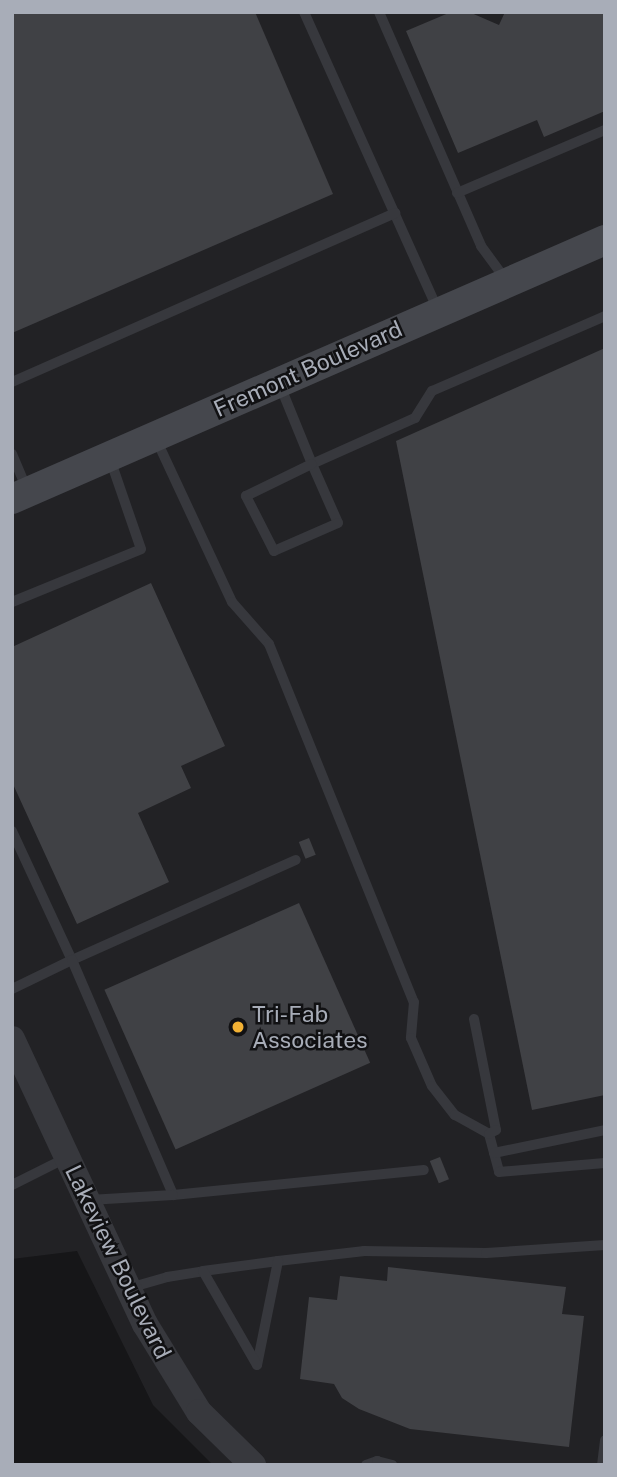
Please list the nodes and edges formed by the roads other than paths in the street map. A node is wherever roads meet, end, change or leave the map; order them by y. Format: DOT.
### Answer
graph roads {
  1 [pos="304,12"];
  2 [pos="379,12"];
  3 [pos="605,130"];
  4 [pos="457,193"];
  5 [pos="395,213"];
  6 [pos="605,240"];
  7 [pos="507,282"];
  8 [pos="439,312"];
  9 [pos="605,316"];
  10 [pos="12,382"];
  11 [pos="279,382"];
  12 [pos="155,436"];
  13 [pos="12,454"];
  14 [pos="109,456"];
  15 [pos="312,464"];
  16 [pos="20,495"];
  17 [pos="12,602"];
  18 [pos="12,831"];
  19 [pos="296,860"];
  20 [pos="72,960"];
  21 [pos="12,989"];
  22 [pos="474,1019"];
  23 [pos="12,1039"];
  24 [pos="605,1130"];
  25 [pos="489,1134"];
  26 [pos="494,1153"];
  27 [pos="68,1157"];
  28 [pos="605,1163"];
  29 [pos="424,1170"];
  30 [pos="12,1185"];
  31 [pos="173,1195"];
  32 [pos="88,1200"];
  33 [pos="605,1245"];
  34 [pos="278,1261"];
  35 [pos="203,1271"];
  36 [pos="129,1287"];
  37 [pos="605,1440"];
  38 [pos="253,1465"];
  39 [pos="366,1465"];
  40 [pos="392,1465"];
  41 [pos="602,1465"];
  1 -- 5 [label="lane"];
  2 -- 4 [label="lane"];
  3 -- 4 [label="lane"];
  4 -- 7 [label="lane"];
  5 -- 8 [label="lane"];
  5 -- 10 [label="lane"];
  6 -- 7 [label="main road, Fremont Boulevard"];
  7 -- 8 [label="main road, Fremont Boulevard"];
  8 -- 11 [label="main road, Fremont Boulevard"];
  9 -- 15 [label="lane"];
  11 -- 12 [label="main road, Fremont Boulevard"];
  11 -- 15 [label="lane"];
  12 -- 14 [label="main road, Fremont Boulevard"];
  12 -- 25 [label="lane"];
  13 -- 16 [label="lane"];
  14 -- 16 [label="main road, Fremont Boulevard"];
  14 -- 17 [label="lane"];
  15 -- 15 [label="lane"];
  18 -- 20 [label="lane"];
  19 -- 20 [label="lane"];
  20 -- 21 [label="lane"];
  20 -- 31 [label="lane"];
  22 -- 25 [label="lane"];
  23 -- 27 [label="street, Lakeview Boulevard"];
  24 -- 26 [label="lane"];
  25 -- 26 [label="lane"];
  26 -- 28 [label="lane"];
  27 -- 30 [label="lane"];
  27 -- 32 [label="street, Lakeview Boulevard"];
  29 -- 31 [label="lane"];
  31 -- 32 [label="lane"];
  32 -- 36 [label="street, Lakeview Boulevard"];
  33 -- 34 [label="lane"];
  34 -- 35 [label="lane"];
  34 -- 35 [label="lane"];
  35 -- 36 [label="lane"];
  36 -- 38 [label="street, Lakeview Boulevard"];
  37 -- 41 [label="lane"];
  39 -- 40 [label="lane"];
}
